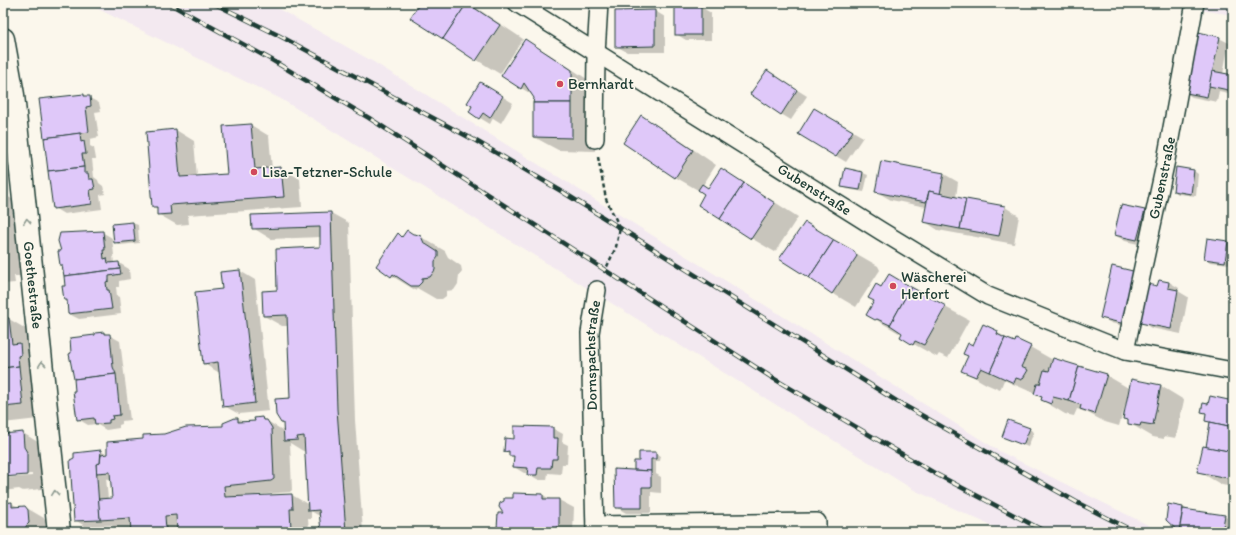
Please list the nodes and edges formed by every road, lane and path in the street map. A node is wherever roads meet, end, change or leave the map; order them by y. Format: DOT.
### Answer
graph roads {
  1 [pos="517,3"];
  2 [pos="599,3"];
  3 [pos="1195,3"];
  4 [pos="3,39"];
  5 [pos="596,54"];
  6 [pos="595,139"];
  7 [pos="597,290"];
  8 [pos="1125,351"];
  9 [pos="1233,371"];
  10 [pos="595,528"];
  11 [pos="59,532"];
  12 [pos="817,532"];
  1 -- 5 [label="street, Gubenstraße"];
  2 -- 5 [label="street"];
  3 -- 8 [label="street, Gubenstraße"];
  11 -- 4 [label="main road, Goethestraße, one-way"];
  5 -- 6 [label="street"];
  5 -- 8 [label="street, Gubenstraße"];
  6 -- 7 [label="path, Dornspachstraße"];
  7 -- 10 [label="street, Dornspachstraße"];
  8 -- 9 [label="street, Gubenstraße"];
  10 -- 12 [label="street, Dornspachstraße"];
}
